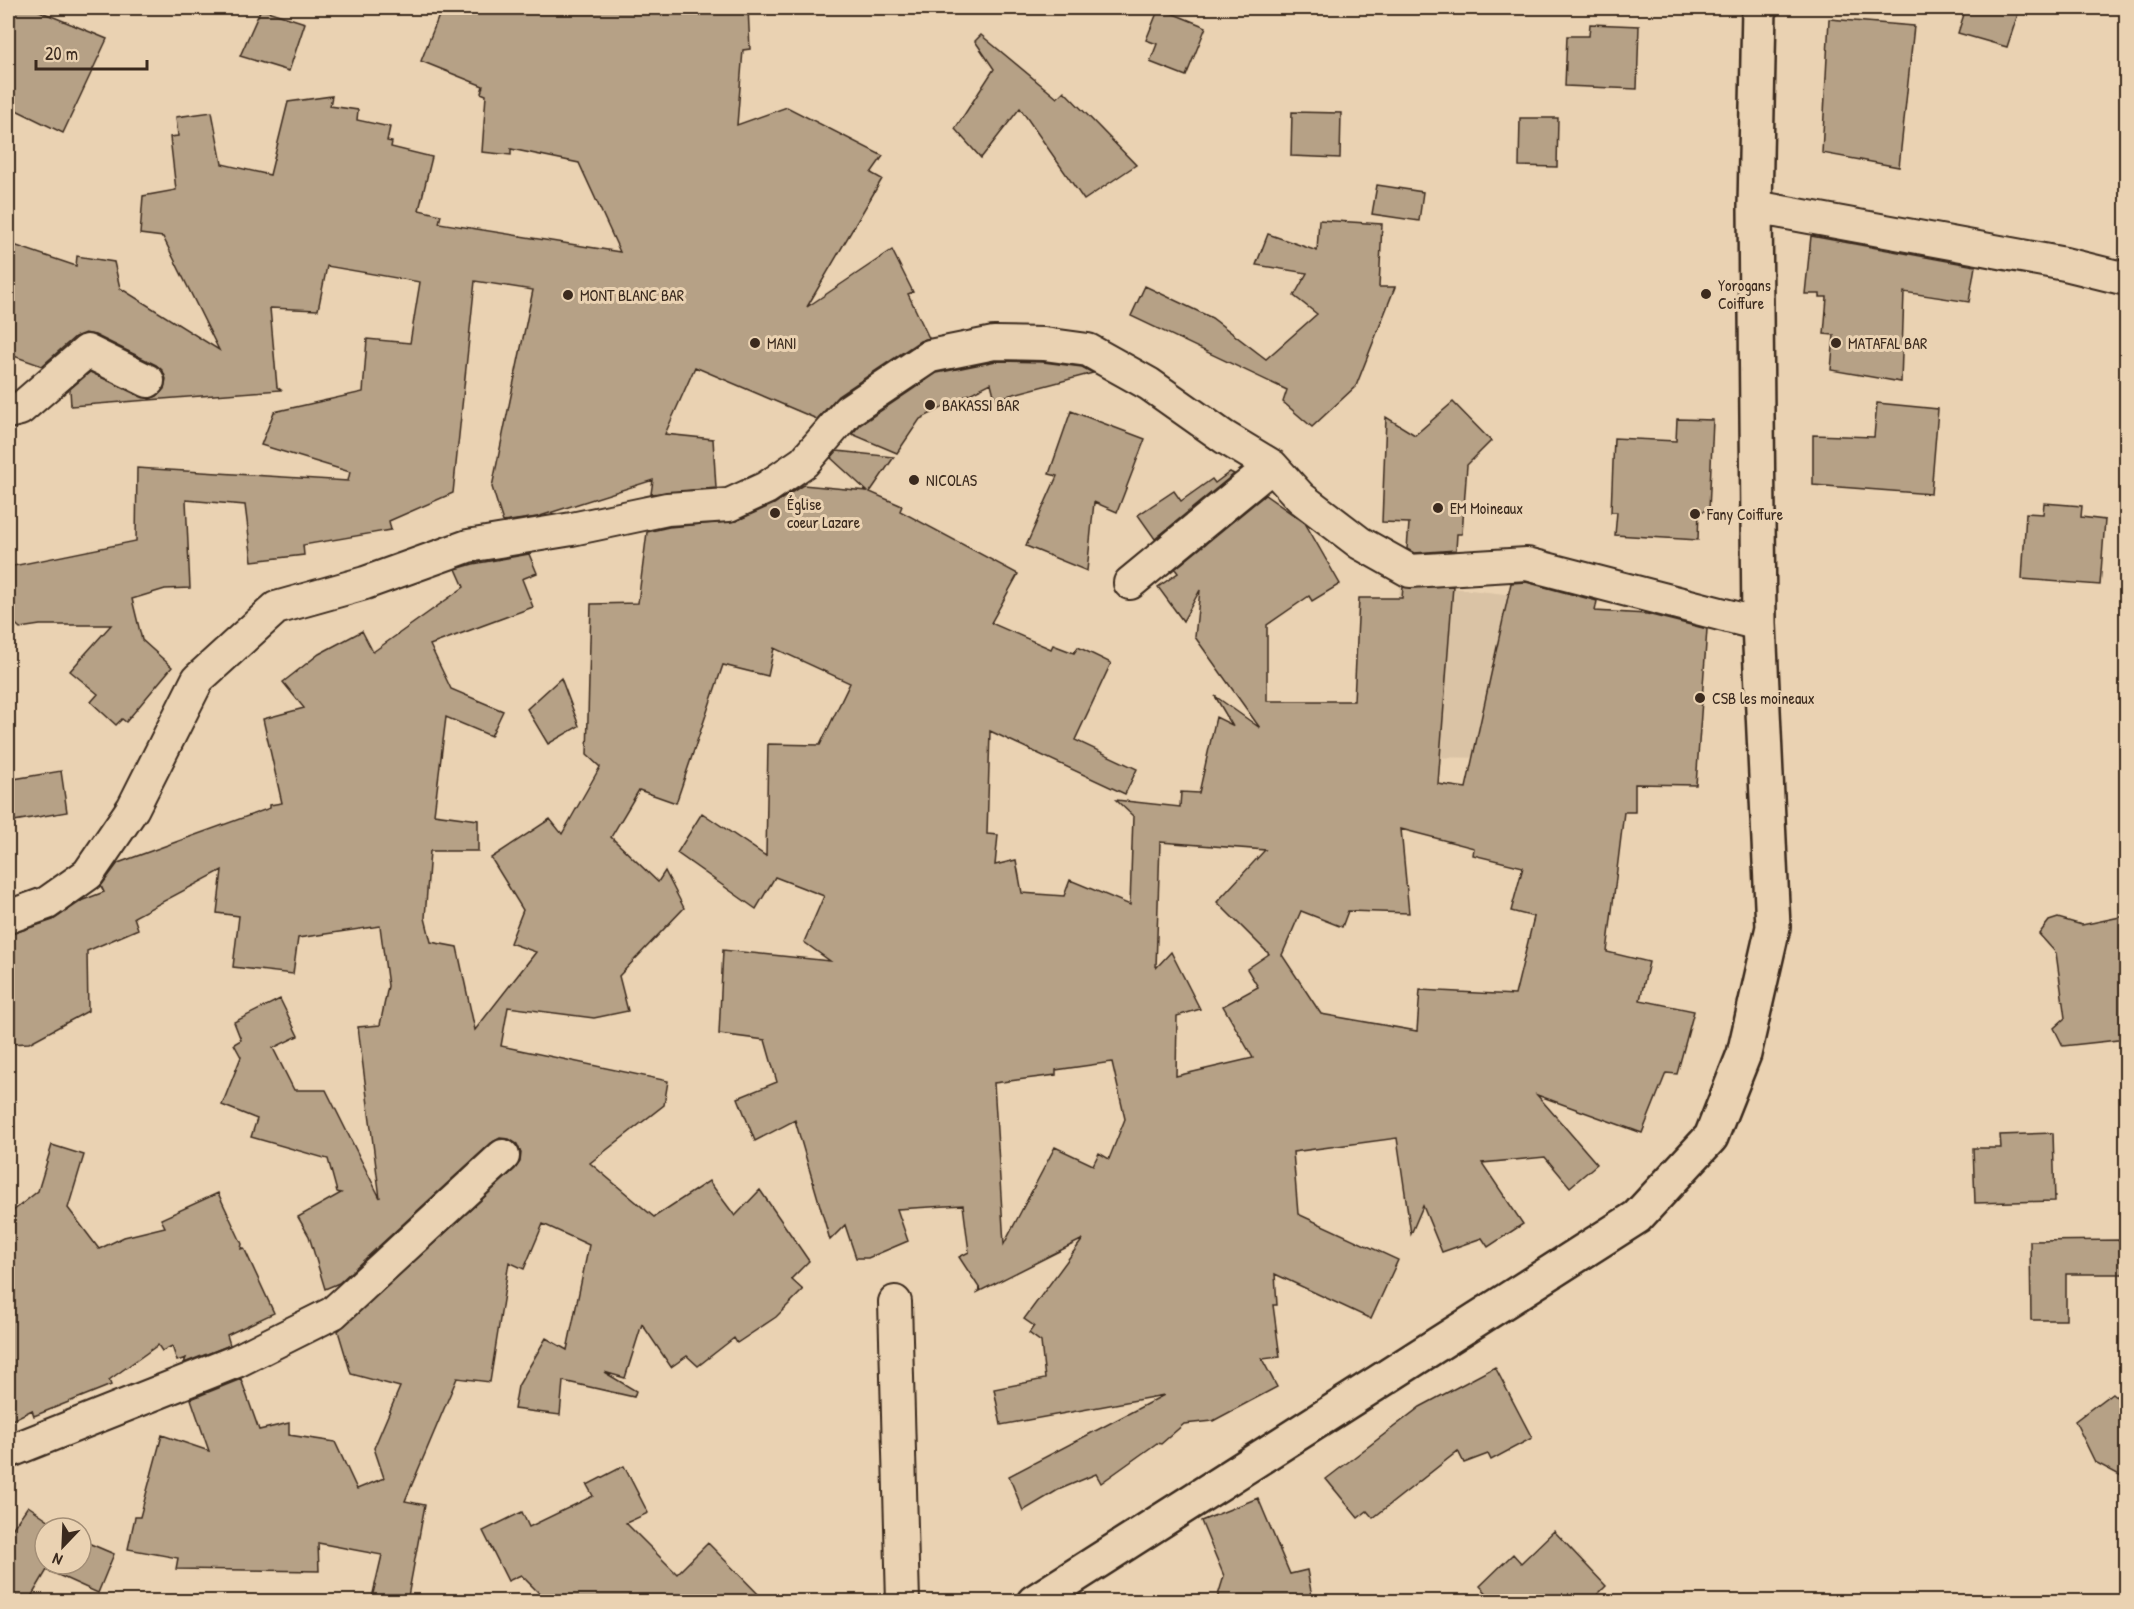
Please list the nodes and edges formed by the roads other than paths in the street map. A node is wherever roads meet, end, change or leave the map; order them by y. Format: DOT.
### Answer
graph roads {
  1 [pos="1759,8"];
  2 [pos="1755,207"];
  3 [pos="2127,279"];
  4 [pos="148,381"];
  5 [pos="8,412"];
  6 [pos="1272,466"];
  7 [pos="1130,583"];
  8 [pos="1759,624"];
  9 [pos="8,916"];
  10 [pos="503,1156"];
  11 [pos="895,1302"];
  12 [pos="8,1452"];
  13 [pos="903,1602"];
  14 [pos="1034,1602"];
  1 -- 2 [label="main road"];
  2 -- 3 [label="street"];
  2 -- 8 [label="main road"];
  4 -- 5 [label="street"];
  6 -- 7 [label="street"];
  6 -- 8 [label="street"];
  6 -- 9 [label="street"];
  8 -- 14 [label="main road"];
  10 -- 12 [label="street"];
  11 -- 13 [label="street"];
}
